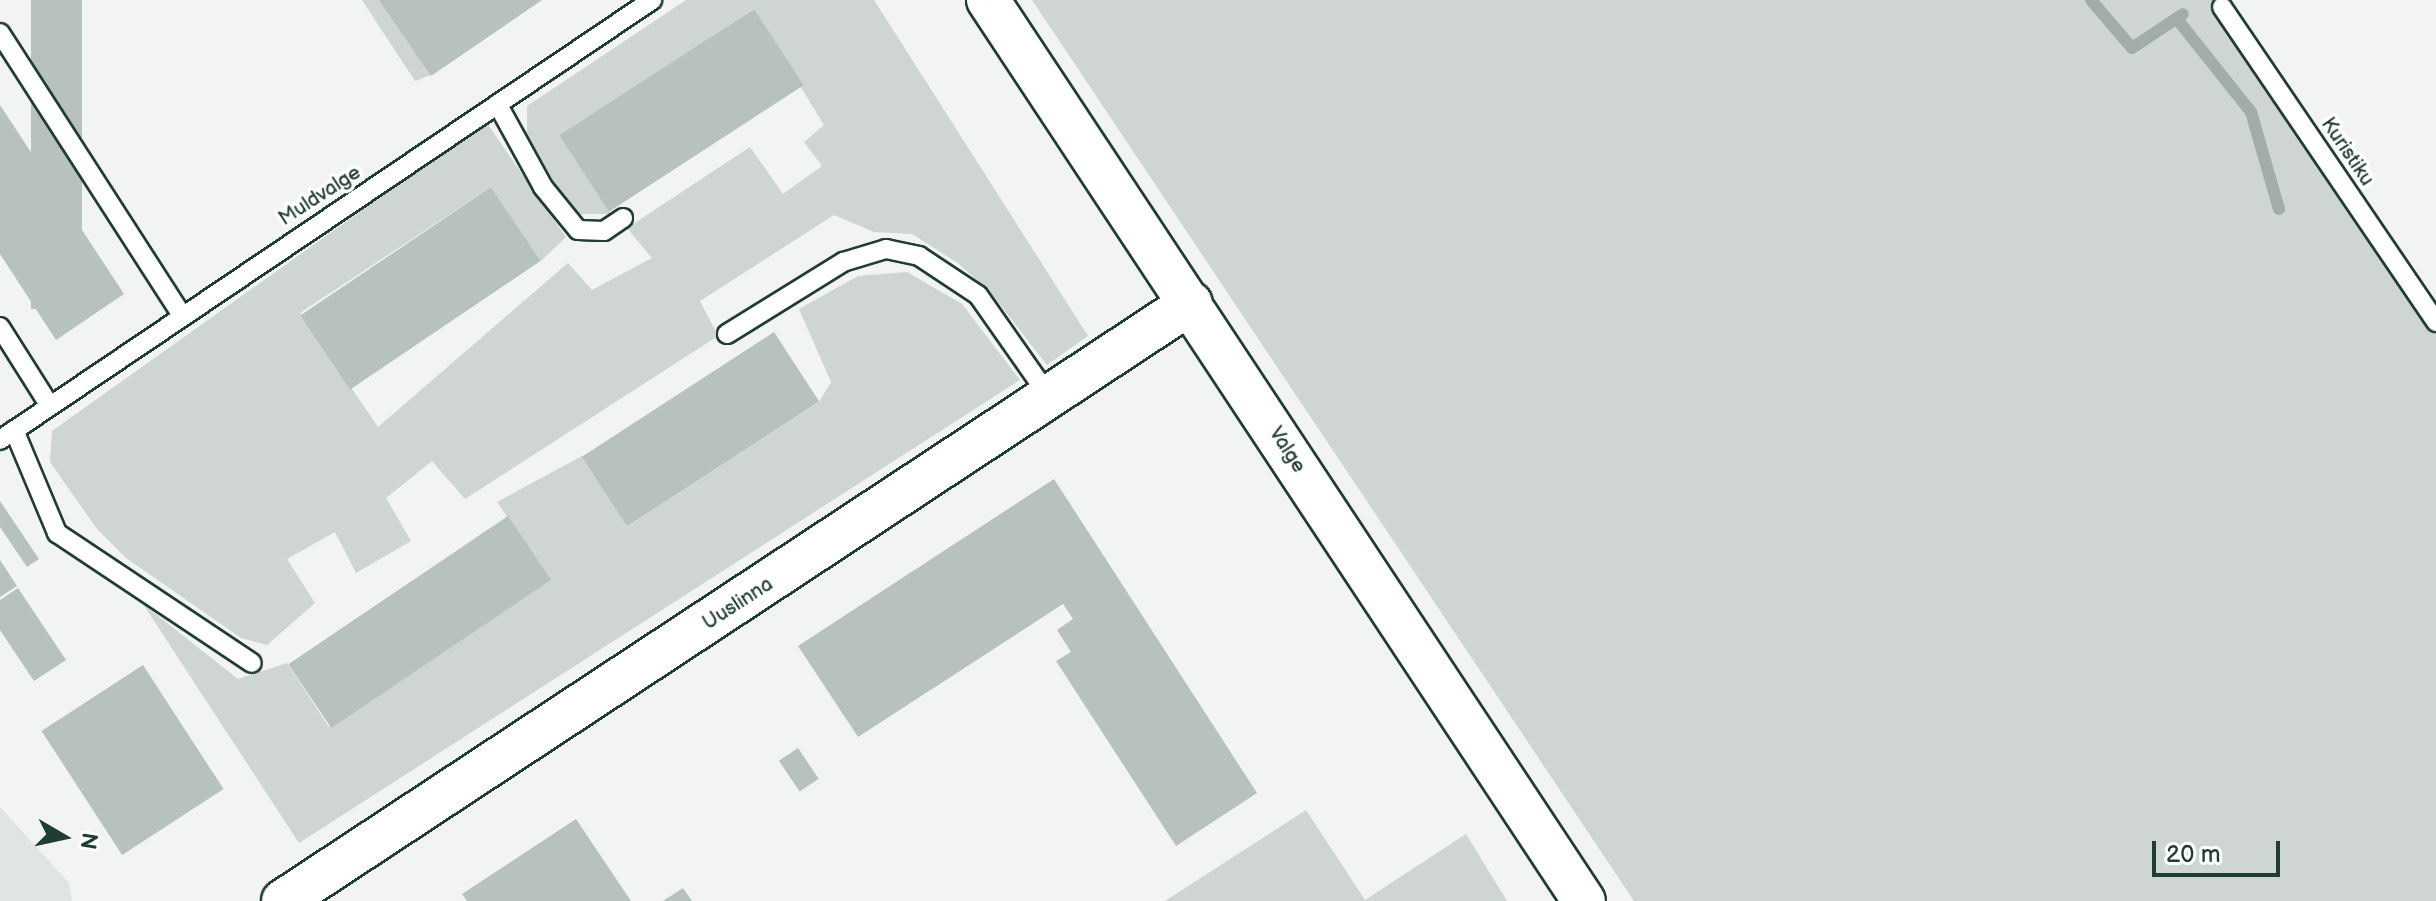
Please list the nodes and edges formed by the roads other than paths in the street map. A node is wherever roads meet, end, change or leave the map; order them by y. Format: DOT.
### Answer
graph roads {
  1 [pos="652,0"];
  2 [pos="988,0"];
  3 [pos="2222,7"];
  4 [pos="0,33"];
  5 [pos="498,105"];
  6 [pos="623,218"];
  7 [pos="1191,303"];
  8 [pos="181,314"];
  9 [pos="2436,322"];
  10 [pos="0,327"];
  11 [pos="727,334"];
  12 [pos="1048,395"];
  13 [pos="48,403"];
  14 [pos="7,435"];
  15 [pos="252,663"];
  16 [pos="283,901"];
  17 [pos="1584,901"];
  1 -- 5 [label="lane, Muldvalge"];
  2 -- 7 [label="street, Valge"];
  3 -- 9 [label="lane, Kuristiku"];
  4 -- 8 [label="lane"];
  5 -- 6 [label="lane"];
  5 -- 8 [label="lane, Muldvalge"];
  7 -- 12 [label="street, Uuslinna"];
  7 -- 17 [label="street, Valge"];
  8 -- 13 [label="lane, Muldvalge"];
  10 -- 13 [label="lane"];
  11 -- 12 [label="lane"];
  12 -- 16 [label="street, Uuslinna"];
  13 -- 14 [label="lane, Muldvalge"];
  14 -- 15 [label="lane"];
}
